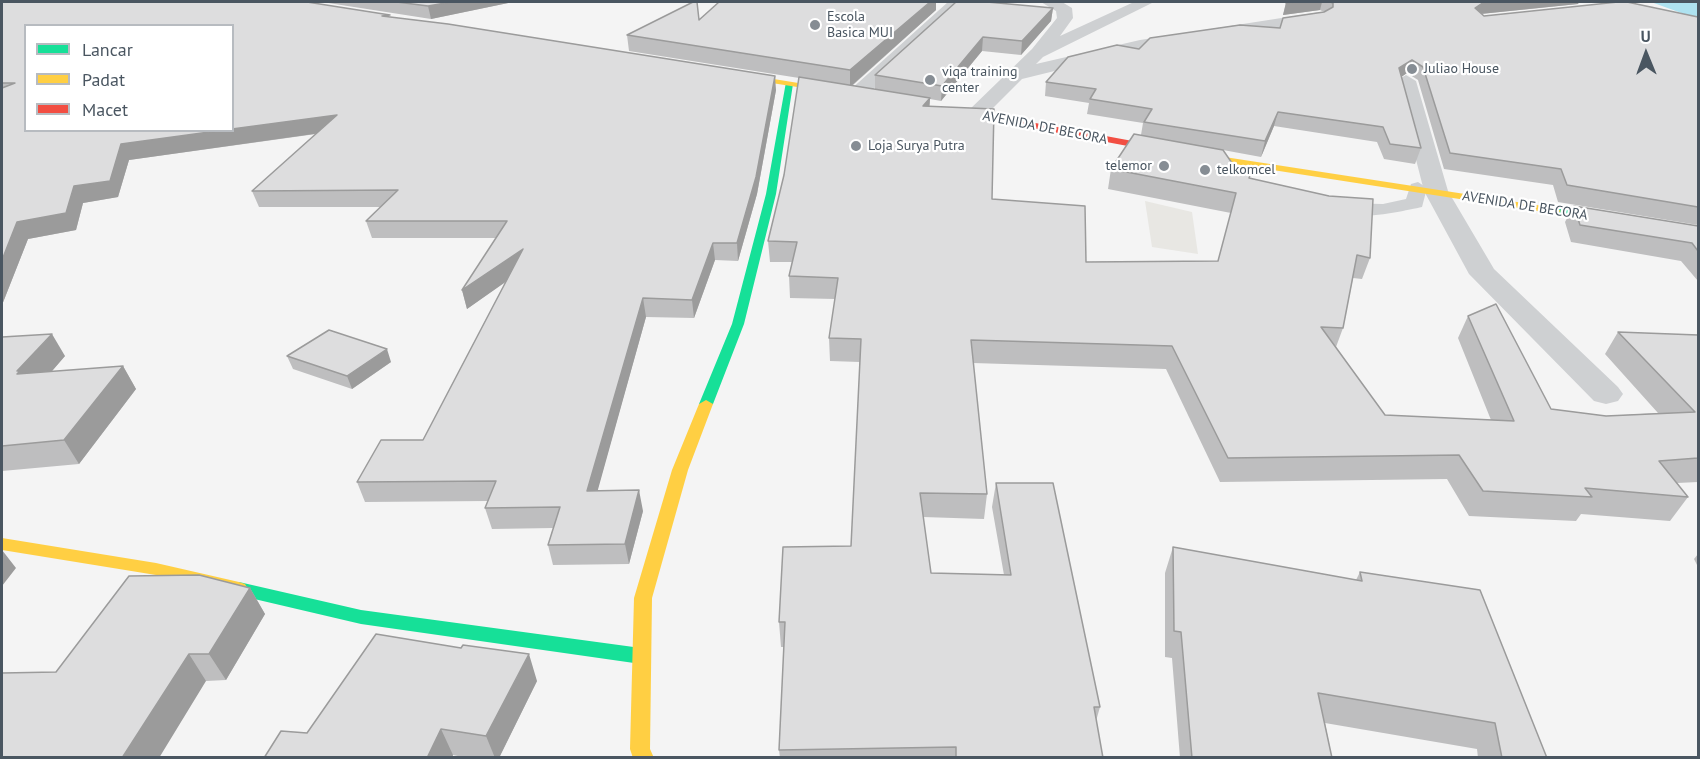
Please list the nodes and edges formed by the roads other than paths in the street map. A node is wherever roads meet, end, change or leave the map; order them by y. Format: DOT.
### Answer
graph roads {
  1 [pos="957,2"];
  2 [pos="1049,2"];
  3 [pos="1146,2"];
  4 [pos="1320,17"];
  5 [pos="1037,53"];
  6 [pos="718,72"];
  7 [pos="1015,75"];
  8 [pos="1406,81"];
  9 [pos="789,84"];
  10 [pos="856,95"];
  11 [pos="877,98"];
  12 [pos="932,107"];
  13 [pos="975,114"];
  14 [pos="1224,161"];
  15 [pos="1238,180"];
  16 [pos="1427,190"];
  17 [pos="1323,208"];
  18 [pos="1698,235"];
  19 [pos="1606,394"];
  20 [pos="2,544"];
  21 [pos="641,656"];
  22 [pos="644,758"];
  1 -- 10 [label="street"];
  2 -- 5 [label="street"];
  3 -- 5 [label="street"];
  4 -- 7 [label="street"];
  5 -- 7 [label="street"];
  6 -- 9 [label="street"];
  7 -- 13 [label="street"];
  8 -- 16 [label="street"];
  9 -- 10 [label="street"];
  9 -- 21 [label="street"];
  10 -- 11 [label="street"];
  12 -- 13 [label="street, AVENIDA DE BECORA"];
  13 -- 14 [label="street, AVENIDA DE BECORA"];
  14 -- 15 [label="lane"];
  14 -- 16 [label="street, AVENIDA DE BECORA"];
  16 -- 17 [label="lane"];
  16 -- 18 [label="street, AVENIDA DE BECORA"];
  16 -- 19 [label="street"];
  20 -- 21 [label="street"];
  21 -- 22 [label="street"];
}
